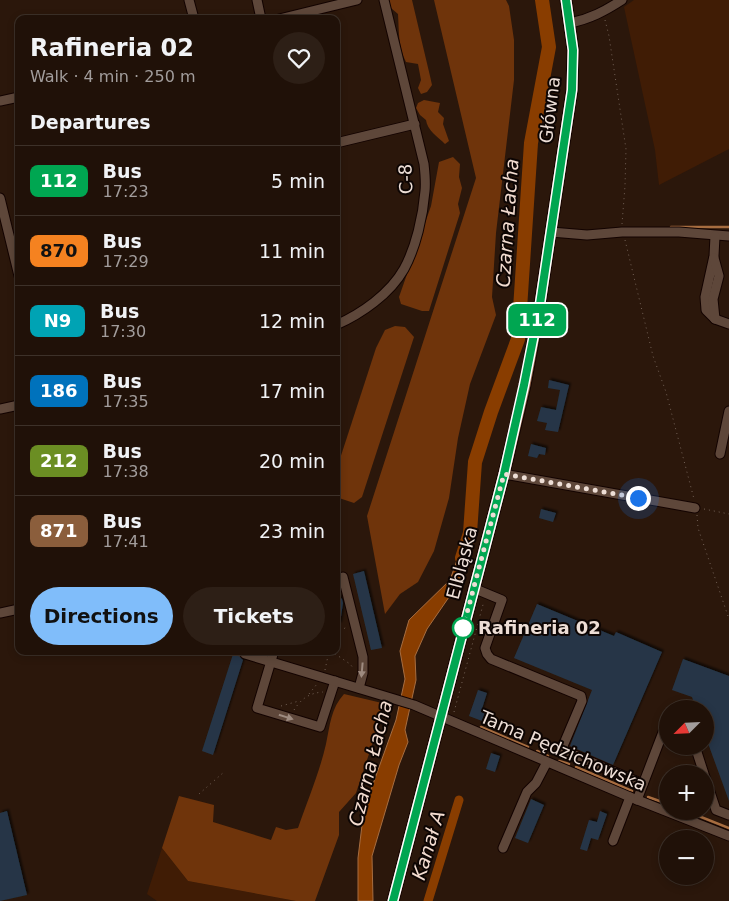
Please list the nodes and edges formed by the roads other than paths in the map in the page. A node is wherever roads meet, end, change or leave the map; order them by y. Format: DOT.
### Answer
graph roads {
  1 [pos="189,0"];
  2 [pos="257,0"];
  3 [pos="357,0"];
  4 [pos="384,0"];
  5 [pos="566,0"];
  6 [pos="622,0"];
  7 [pos="193,15"];
  8 [pos="260,15"];
  9 [pos="295,15"];
  10 [pos="570,22"];
  11 [pos="15,98"];
  12 [pos="0,101"];
  13 [pos="415,124"];
  14 [pos="340,142"];
  15 [pos="0,198"];
  16 [pos="3,226"];
  17 [pos="552,228"];
  18 [pos="715,236"];
  19 [pos="729,236"];
  20 [pos="15,264"];
  21 [pos="340,324"];
  22 [pos="729,324"];
  23 [pos="15,406"];
  24 [pos="0,409"];
  25 [pos="729,411"];
  26 [pos="720,454"];
  27 [pos="504,474"];
  28 [pos="696,508"];
  29 [pos="340,578"];
  30 [pos="473,588"];
  31 [pos="15,610"];
  32 [pos="0,613"];
  33 [pos="249,655"];
  34 [pos="273,655"];
  35 [pos="271,661"];
  36 [pos="335,681"];
  37 [pos="359,688"];
  38 [pos="440,716"];
  39 [pos="659,742"];
  40 [pos="547,762"];
  41 [pos="643,784"];
  42 [pos="634,799"];
  43 [pos="714,804"];
  44 [pos="729,814"];
  45 [pos="729,836"];
  46 [pos="612,842"];
  47 [pos="503,848"];
  48 [pos="393,901"];
  1 -- 7 [label="street"];
  2 -- 8 [label="street"];
  3 -- 9 [label="street"];
  4 -- 13 [label="street, C-8"];
  5 -- 10 [label="main road, Główna"];
  6 -- 10 [label="street"];
  10 -- 17 [label="main road, Główna"];
  11 -- 12 [label="street"];
  13 -- 14 [label="street"];
  13 -- 21 [label="street, C-8"];
  15 -- 16 [label="street"];
  16 -- 20 [label="street"];
  17 -- 18 [label="street"];
  17 -- 27 [label="main road, Elbląska"];
  18 -- 19 [label="street"];
  18 -- 22 [label="street"];
  23 -- 24 [label="street"];
  25 -- 26 [label="street"];
  27 -- 28 [label="street"];
  27 -- 30 [label="main road, Elbląska"];
  29 -- 37 [label="street, one-way"];
  30 -- 38 [label="main road, Elbląska"];
  30 -- 41 [label="street"];
  31 -- 32 [label="street"];
  33 -- 35 [label="street, Tama Pędzichowska"];
  34 -- 35 [label="street"];
  35 -- 36 [label="street, Tama Pędzichowska"];
  35 -- 36 [label="street, one-way"];
  36 -- 37 [label="street, Tama Pędzichowska"];
  37 -- 38 [label="street, Tama Pędzichowska"];
  38 -- 40 [label="street, Tama Pędzichowska"];
  38 -- 48 [label="main road, Elbląska"];
  39 -- 41 [label="street"];
  40 -- 42 [label="street, Tama Pędzichowska"];
  40 -- 47 [label="street"];
  41 -- 42 [label="street"];
  42 -- 45 [label="street, Tama Pędzichowska"];
  42 -- 46 [label="street"];
  43 -- 44 [label="street"];
}
